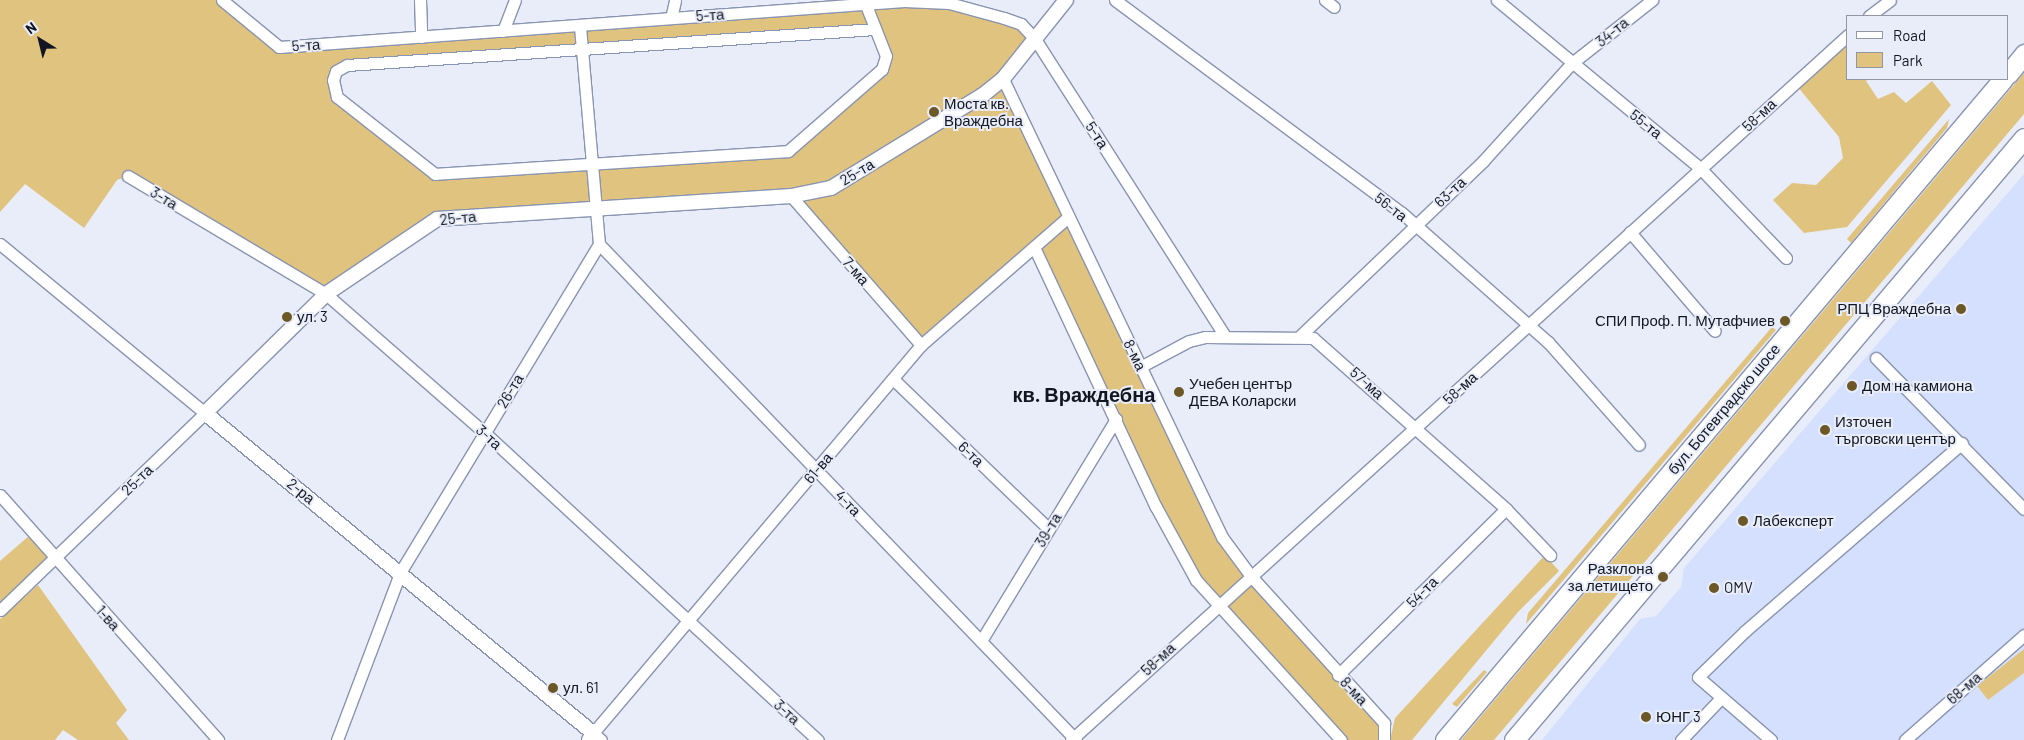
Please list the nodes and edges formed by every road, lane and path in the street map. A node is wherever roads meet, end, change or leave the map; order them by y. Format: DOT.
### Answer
graph roads {
  1 [pos="222,0"];
  2 [pos="420,0"];
  3 [pos="515,0"];
  4 [pos="675,0"];
  5 [pos="1066,0"];
  6 [pos="1115,0"];
  7 [pos="1497,0"];
  8 [pos="1652,0"];
  9 [pos="1890,0"];
  10 [pos="904,1"];
  11 [pos="865,2"];
  12 [pos="1876,4"];
  13 [pos="1870,15"];
  14 [pos="671,18"];
  15 [pos="580,26"];
  16 [pos="875,29"];
  17 [pos="503,31"];
  18 [pos="421,37"];
  19 [pos="1846,37"];
  20 [pos="1035,39"];
  21 [pos="582,51"];
  22 [pos="2024,54"];
  23 [pos="1572,63"];
  24 [pos="2009,73"];
  25 [pos="1003,79"];
  26 [pos="2002,80"];
  27 [pos="2024,138"];
  28 [pos="592,164"];
  29 [pos="1701,169"];
  30 [pos="128,176"];
  31 [pos="791,196"];
  32 [pos="596,208"];
  33 [pos="1068,217"];
  34 [pos="1414,226"];
  35 [pos="1630,232"];
  36 [pos="0,244"];
  37 [pos="600,244"];
  38 [pos="1034,247"];
  39 [pos="1786,258"];
  40 [pos="326,294"];
  41 [pos="1529,325"];
  42 [pos="1715,331"];
  43 [pos="1224,335"];
  44 [pos="1300,336"];
  45 [pos="921,346"];
  46 [pos="1876,358"];
  47 [pos="1140,367"];
  48 [pos="893,379"];
  49 [pos="205,413"];
  50 [pos="1116,419"];
  51 [pos="1416,428"];
  52 [pos="485,433"];
  53 [pos="1962,443"];
  54 [pos="1639,445"];
  55 [pos="817,470"];
  56 [pos="0,495"];
  57 [pos="1506,508"];
  58 [pos="2024,509"];
  59 [pos="1049,529"];
  60 [pos="1550,555"];
  61 [pos="56,559"];
  62 [pos="401,571"];
  63 [pos="1250,575"];
  64 [pos="1216,605"];
  65 [pos="0,610"];
  66 [pos="688,623"];
  67 [pos="2024,635"];
  68 [pos="981,641"];
  69 [pos="1338,675"];
  70 [pos="1721,698"];
  71 [pos="595,738"];
  72 [pos="1073,739"];
  73 [pos="218,740"];
  74 [pos="337,740"];
  75 [pos="818,740"];
  76 [pos="1341,740"];
  77 [pos="1384,740"];
  78 [pos="1445,740"];
  79 [pos="1514,740"];
  80 [pos="1681,740"];
  81 [pos="1771,740"];
  82 [pos="1905,740"];
  1 -- 18 [label="street, 5-та"];
  2 -- 18 [label="street"];
  3 -- 17 [label="street"];
  4 -- 14 [label="street"];
  5 -- 20 [label="street"];
  6 -- 34 [label="street, 56-та"];
  7 -- 23 [label="street, 55-та"];
  8 -- 23 [label="street, 34-та"];
  9 -- 12 [label="street"];
  10 -- 11 [label="street, 5-та"];
  10 -- 20 [label="street, 5-та"];
  11 -- 14 [label="street, 5-та"];
  11 -- 16 [label="street"];
  12 -- 13 [label="street"];
  14 -- 15 [label="street, 5-та"];
  15 -- 17 [label="street, 5-та"];
  15 -- 21 [label="street"];
  16 -- 21 [label="street, 5-та"];
  16 -- 28 [label="street"];
  17 -- 18 [label="street, 5-та"];
  19 -- 29 [label="street, 58-ма"];
  20 -- 25 [label="street"];
  20 -- 43 [label="street, 5-та"];
  21 -- 28 [label="street"];
  21 -- 28 [label="street, 5-та"];
  22 -- 24 [label="main road"];
  23 -- 29 [label="street, 55-та"];
  23 -- 34 [label="street, 63-та"];
  25 -- 31 [label="street, 25-та"];
  25 -- 33 [label="street, 8-ма"];
  26 -- 78 [label="main road, бул. Ботевградско шосе"];
  27 -- 79 [label="main road"];
  28 -- 32 [label="street"];
  29 -- 35 [label="street, 58-ма"];
  29 -- 39 [label="street, 55-та"];
  30 -- 40 [label="street, 3-та"];
  31 -- 32 [label="street, 25-та"];
  31 -- 45 [label="street, 7-ма"];
  32 -- 37 [label="street"];
  32 -- 40 [label="street, 25-та"];
  33 -- 38 [label="street, 61-ва"];
  33 -- 47 [label="street, 8-ма"];
  34 -- 41 [label="street, 56-та"];
  34 -- 44 [label="street, 63-та"];
  35 -- 41 [label="street, 58-ма"];
  35 -- 42 [label="street"];
  36 -- 49 [label="street, 2-ра"];
  37 -- 52 [label="street, 26-та"];
  37 -- 55 [label="street, 4-та"];
  38 -- 45 [label="street, 61-ва"];
  38 -- 50 [label="street"];
  40 -- 49 [label="street, 25-та"];
  40 -- 52 [label="street, 3-та"];
  41 -- 51 [label="street, 58-ма"];
  41 -- 54 [label="street, 56-та"];
  43 -- 44 [label="street, 57-ма"];
  43 -- 47 [label="street, 57-ма"];
  44 -- 51 [label="street, 57-ма"];
  45 -- 48 [label="street, 61-ва"];
  46 -- 53 [label="street"];
  47 -- 63 [label="street, 8-ма"];
  48 -- 55 [label="street, 61-ва"];
  48 -- 59 [label="street, 6-та"];
  49 -- 61 [label="street, 25-та"];
  49 -- 62 [label="street, 2-ра"];
  50 -- 59 [label="street, 39-та"];
  50 -- 64 [label="street"];
  51 -- 57 [label="street, 57-ма"];
  51 -- 63 [label="street, 58-ма"];
  52 -- 62 [label="street, 26-та"];
  52 -- 66 [label="street, 3-та"];
  53 -- 58 [label="street"];
  53 -- 70 [label="street"];
  55 -- 66 [label="street, 61-ва"];
  55 -- 68 [label="street, 4-та"];
  56 -- 61 [label="street, 1-ва"];
  57 -- 60 [label="street, 57-ма"];
  57 -- 69 [label="street, 54-та"];
  59 -- 68 [label="street, 39-та"];
  61 -- 65 [label="street, 25-та"];
  61 -- 73 [label="street, 1-ва"];
  62 -- 71 [label="street, 2-ра"];
  62 -- 74 [label="street, 26-та"];
  63 -- 64 [label="street, 58-ма"];
  63 -- 69 [label="street, 8-ма"];
  64 -- 72 [label="street, 58-ма"];
  64 -- 76 [label="street"];
  66 -- 71 [label="street, 61-ва"];
  66 -- 75 [label="street, 3-та"];
  67 -- 82 [label="street, 68-ма"];
  68 -- 72 [label="street, 4-та"];
  69 -- 77 [label="street, 8-ма"];
  70 -- 80 [label="street"];
  70 -- 81 [label="street"];
}
